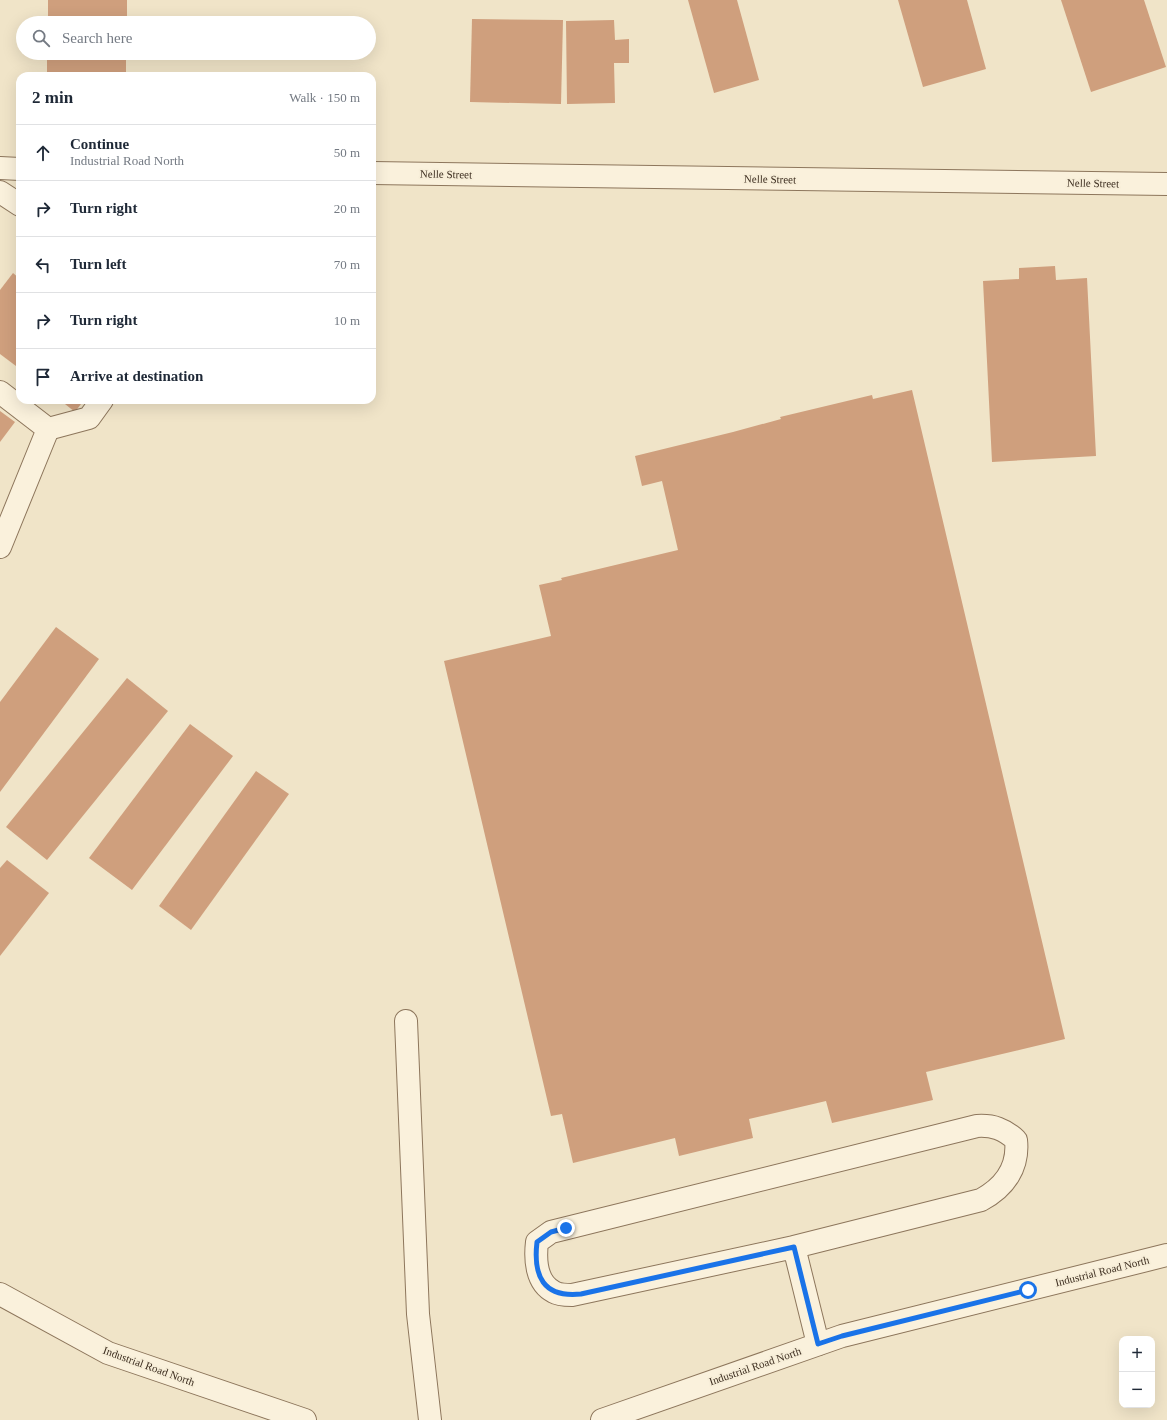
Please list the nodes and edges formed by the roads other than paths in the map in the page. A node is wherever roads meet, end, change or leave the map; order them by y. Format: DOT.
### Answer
graph roads {
  1 [pos="0,168"];
  2 [pos="16,169"];
  3 [pos="376,173"];
  4 [pos="1167,184"];
  5 [pos="0,192"];
  6 [pos="16,202"];
  7 [pos="0,392"];
  8 [pos="99,404"];
  9 [pos="48,429"];
  10 [pos="0,547"];
  11 [pos="406,1021"];
  12 [pos="794,1247"];
  13 [pos="1167,1255"];
  14 [pos="0,1294"];
  15 [pos="818,1344"];
  16 [pos="305,1420"];
  17 [pos="430,1420"];
  18 [pos="602,1420"];
  1 -- 2 [label="street"];
  3 -- 4 [label="street, Nelle Street"];
  5 -- 6 [label="street"];
  7 -- 9 [label="street"];
  8 -- 9 [label="street"];
  9 -- 10 [label="street"];
  11 -- 17 [label="street"];
  12 -- 12 [label="street"];
  12 -- 15 [label="street"];
  13 -- 15 [label="street, Industrial Road North"];
  14 -- 16 [label="street, Industrial Road North"];
  15 -- 18 [label="street, Industrial Road North"];
}
